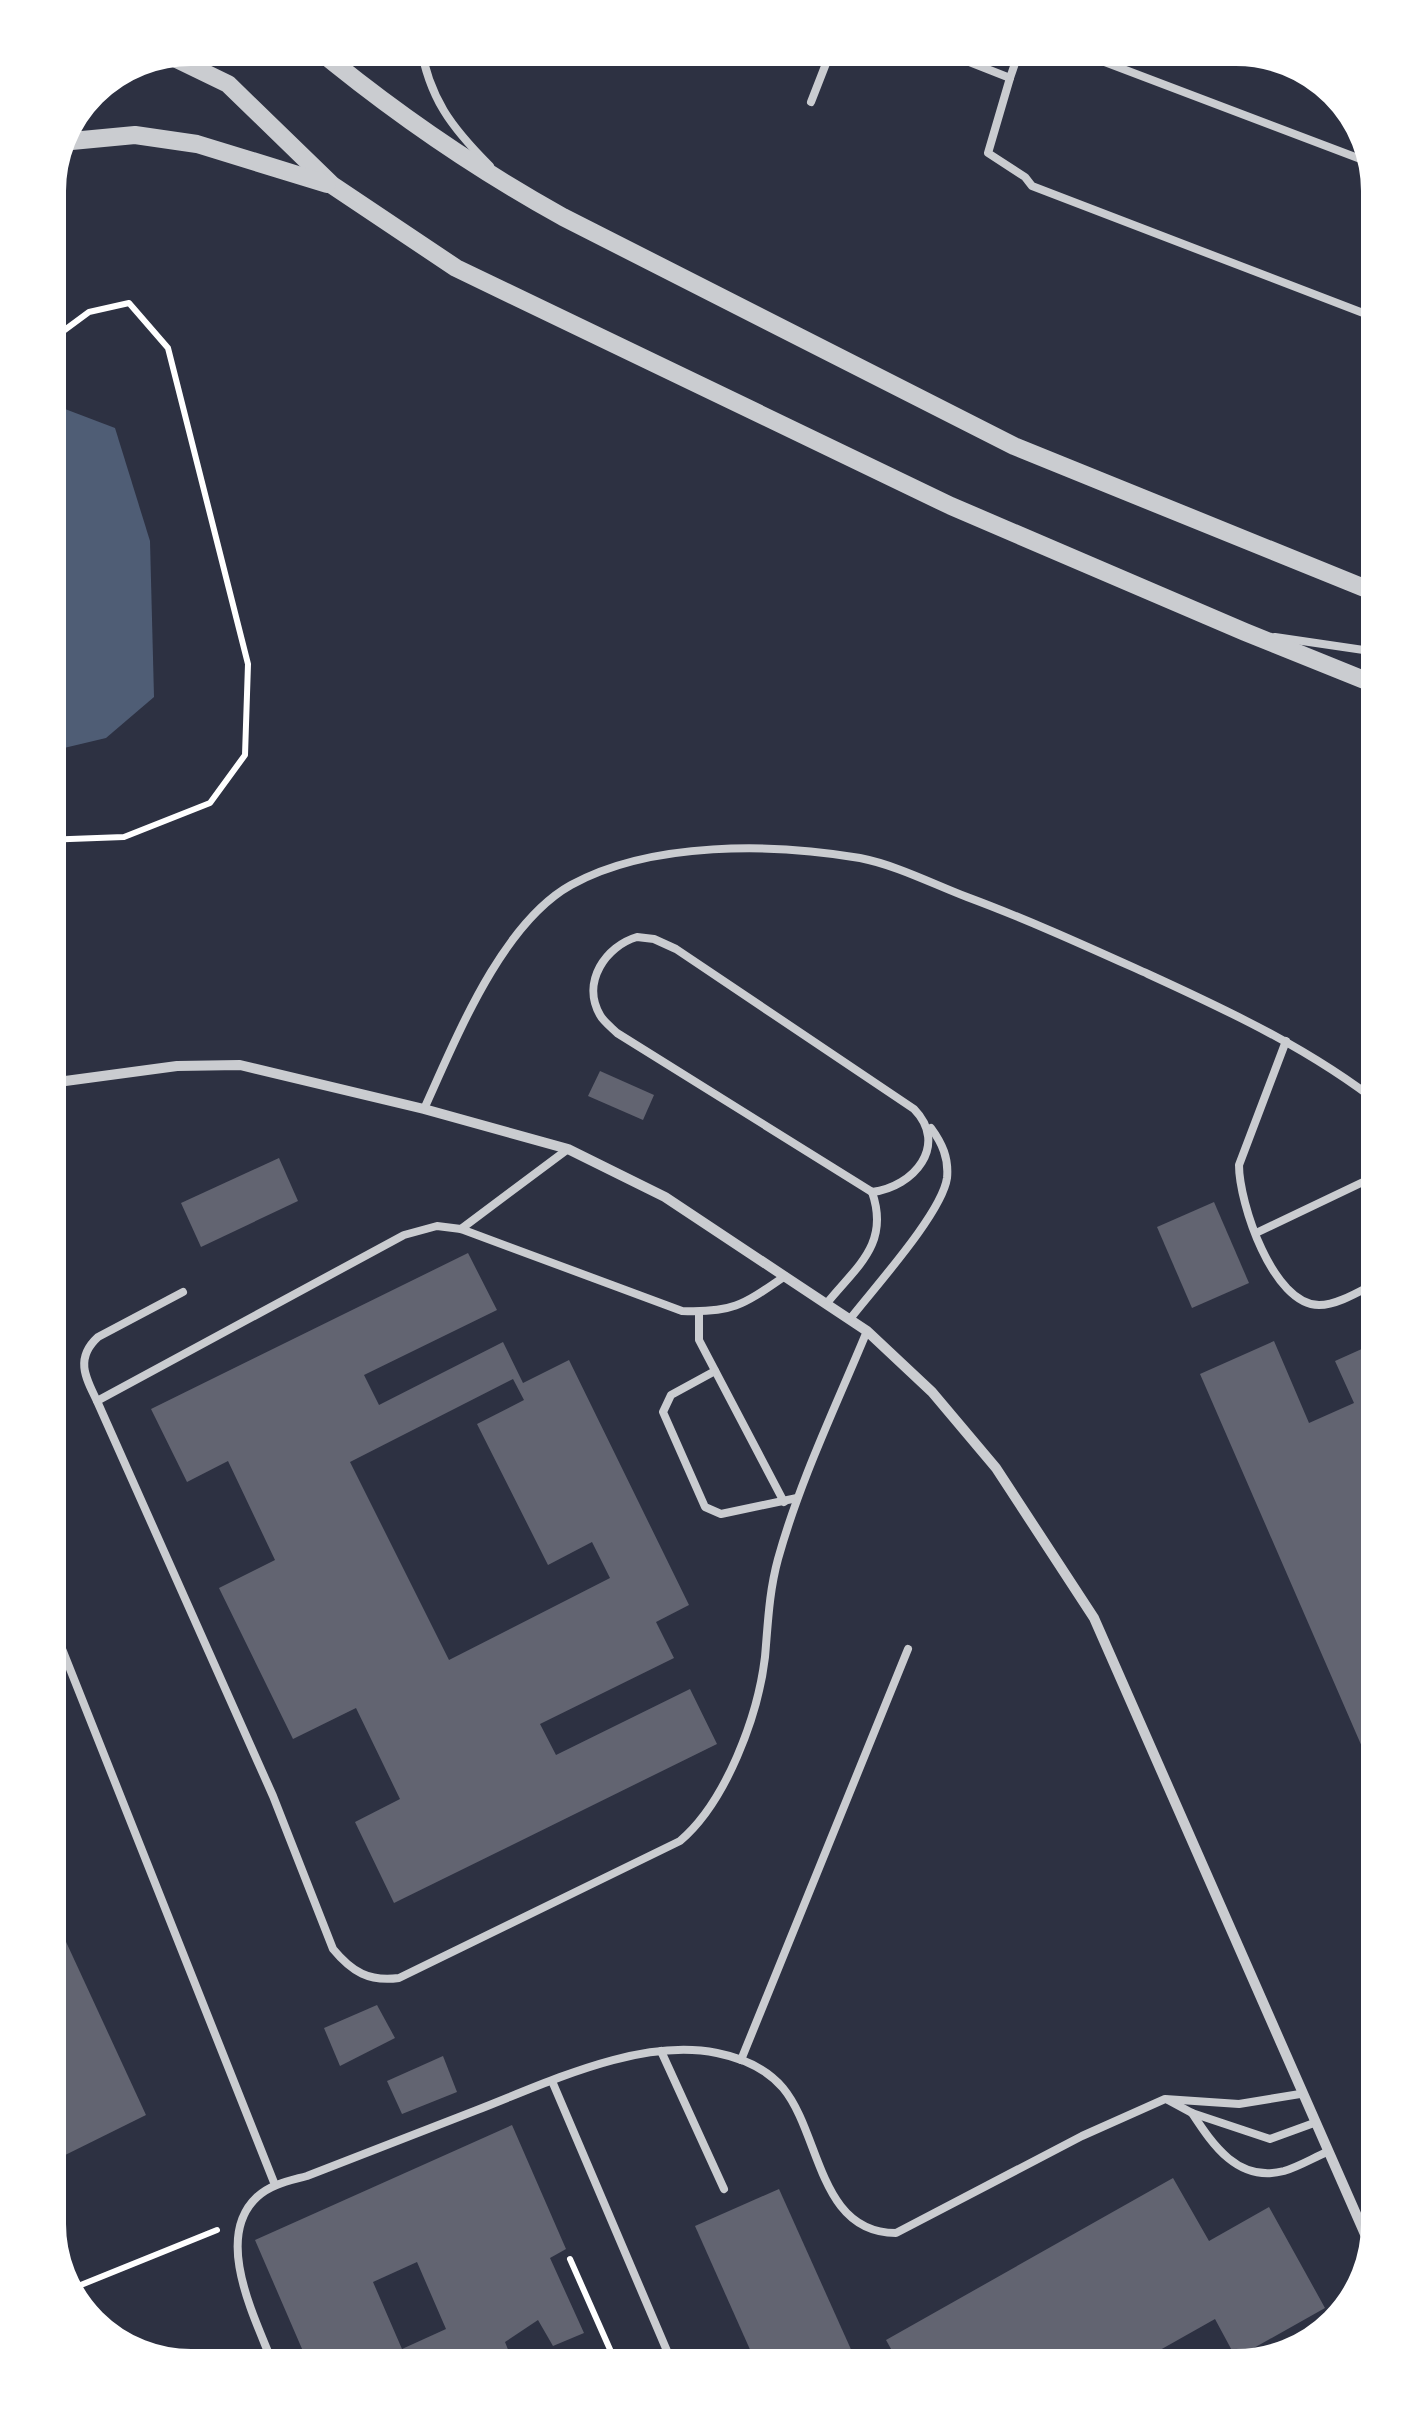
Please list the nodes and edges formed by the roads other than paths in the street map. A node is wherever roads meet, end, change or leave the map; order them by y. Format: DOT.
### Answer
graph roads {
  1 [pos="331,60"];
  2 [pos="423,60"];
  3 [pos="827,60"];
  4 [pos="964,60"];
  5 [pos="1016,60"];
  6 [pos="1099,60"];
  7 [pos="180,61"];
  8 [pos="1010,78"];
  9 [pos="811,102"];
  10 [pos="70,141"];
  11 [pos="1364,160"];
  12 [pos="332,186"];
  13 [pos="514,190"];
  14 [pos="1367,314"];
  15 [pos="1367,589"];
  16 [pos="1245,632"];
  17 [pos="1367,650"];
  18 [pos="1367,681"];
  19 [pos="1286,1041"];
  20 [pos="60,1082"];
  21 [pos="1367,1096"];
  22 [pos="424,1109"];
  23 [pos="925,1120"];
  24 [pos="568,1149"];
  25 [pos="1367,1180"];
  26 [pos="872,1192"];
  27 [pos="461,1229"];
  28 [pos="1256,1233"];
  29 [pos="785,1276"];
  30 [pos="1367,1286"];
  31 [pos="183,1292"];
  32 [pos="826,1303"];
  33 [pos="699,1312"];
  34 [pos="850,1319"];
  35 [pos="867,1331"];
  36 [pos="714,1371"];
  37 [pos="97,1401"];
  38 [pos="797,1498"];
  39 [pos="784,1502"];
  40 [pos="60,1646"];
  41 [pos="908,1650"];
  42 [pos="661,2051"];
  43 [pos="740,2060"];
  44 [pos="552,2081"];
  45 [pos="1300,2094"];
  46 [pos="1165,2099"];
  47 [pos="1192,2112"];
  48 [pos="1314,2123"];
  49 [pos="1327,2152"];
  50 [pos="275,2185"];
  51 [pos="724,2189"];
  52 [pos="1366,2238"];
  53 [pos="270,2355"];
  54 [pos="669,2355"];
  1 -- 13 [label="street"];
  2 -- 13 [label="lane"];
  3 -- 9 [label="lane"];
  4 -- 8 [label="lane"];
  5 -- 8 [label="lane"];
  6 -- 11 [label="lane"];
  7 -- 12 [label="street"];
  8 -- 14 [label="lane"];
  10 -- 12 [label="street"];
  12 -- 16 [label="street"];
  13 -- 15 [label="street"];
  16 -- 17 [label="lane"];
  16 -- 18 [label="street"];
  19 -- 21 [label="lane"];
  19 -- 22 [label="lane"];
  19 -- 28 [label="lane"];
  20 -- 22 [label="street"];
  22 -- 24 [label="street"];
  23 -- 26 [label="lane"];
  23 -- 26 [label="lane"];
  23 -- 34 [label="lane"];
  24 -- 27 [label="lane"];
  24 -- 29 [label="street"];
  25 -- 28 [label="lane"];
  26 -- 32 [label="lane"];
  27 -- 33 [label="lane"];
  27 -- 37 [label="lane"];
  28 -- 30 [label="lane"];
  29 -- 32 [label="street"];
  29 -- 33 [label="lane"];
  31 -- 37 [label="lane"];
  32 -- 34 [label="street"];
  33 -- 36 [label="lane"];
  34 -- 35 [label="street"];
  35 -- 38 [label="lane"];
  35 -- 45 [label="street"];
  36 -- 39 [label="lane"];
  36 -- 39 [label="lane"];
  37 -- 38 [label="lane"];
  38 -- 39 [label="lane"];
  40 -- 50 [label="lane"];
  41 -- 43 [label="lane"];
  42 -- 43 [label="lane"];
  42 -- 44 [label="lane"];
  42 -- 51 [label="lane"];
  43 -- 46 [label="lane"];
  44 -- 50 [label="lane"];
  44 -- 54 [label="lane"];
  45 -- 46 [label="lane"];
  45 -- 48 [label="street"];
  46 -- 47 [label="lane"];
  47 -- 48 [label="lane"];
  47 -- 49 [label="lane"];
  48 -- 49 [label="street"];
  49 -- 52 [label="street"];
  50 -- 53 [label="lane"];
}
